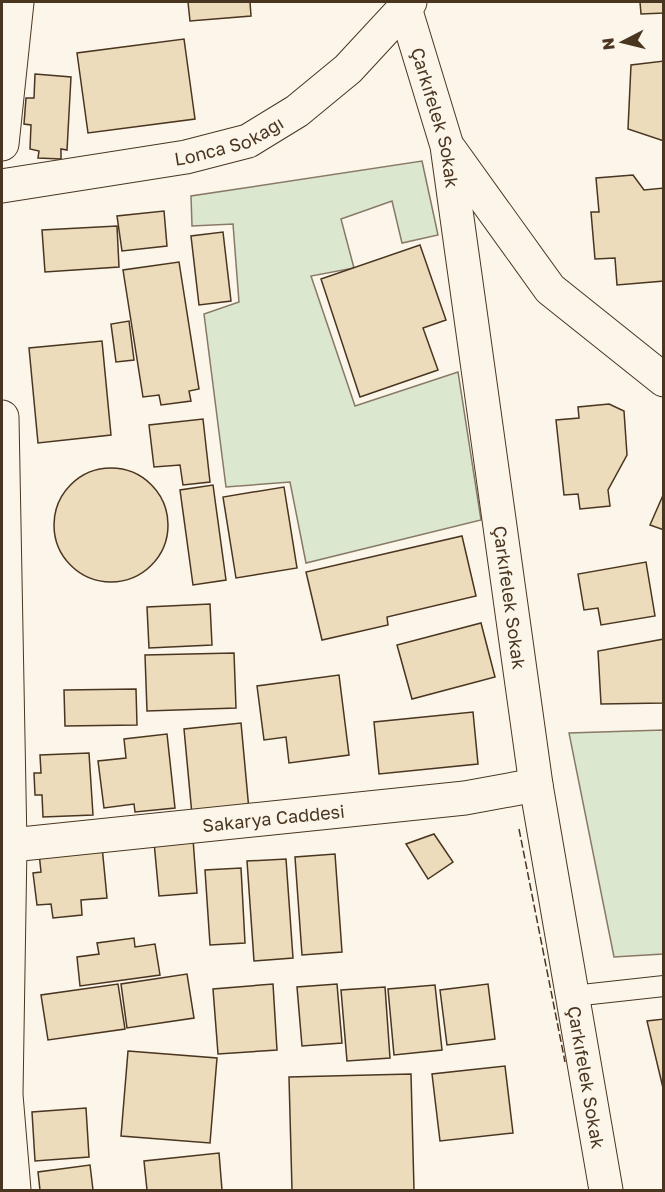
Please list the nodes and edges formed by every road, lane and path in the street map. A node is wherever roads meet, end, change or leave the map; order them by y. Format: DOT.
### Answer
graph roads {
  1 [pos="17,2"];
  2 [pos="407,5"];
  3 [pos="2,144"];
  4 [pos="447,146"];
  5 [pos="2,186"];
  6 [pos="663,380"];
  7 [pos="2,417"];
  8 [pos="536,785"];
  9 [pos="6,845"];
  10 [pos="663,986"];
  11 [pos="573,996"];
  12 [pos="4,1095"];
  13 [pos="14,1191"];
  14 [pos="606,1191"];
  1 -- 3 [label="street"];
  2 -- 4 [label="street, Çarkıfelek Sokak"];
  2 -- 5 [label="street, Lonca Sokağı"];
  4 -- 6 [label="street"];
  4 -- 8 [label="street, Çarkıfelek Sokak"];
  7 -- 9 [label="street"];
  8 -- 9 [label="street, Sakarya Caddesi"];
  8 -- 11 [label="street, Çarkıfelek Sokak"];
  9 -- 12 [label="street"];
  10 -- 11 [label="lane"];
  11 -- 14 [label="street, Çarkıfelek Sokak"];
  12 -- 13 [label="street"];
}
